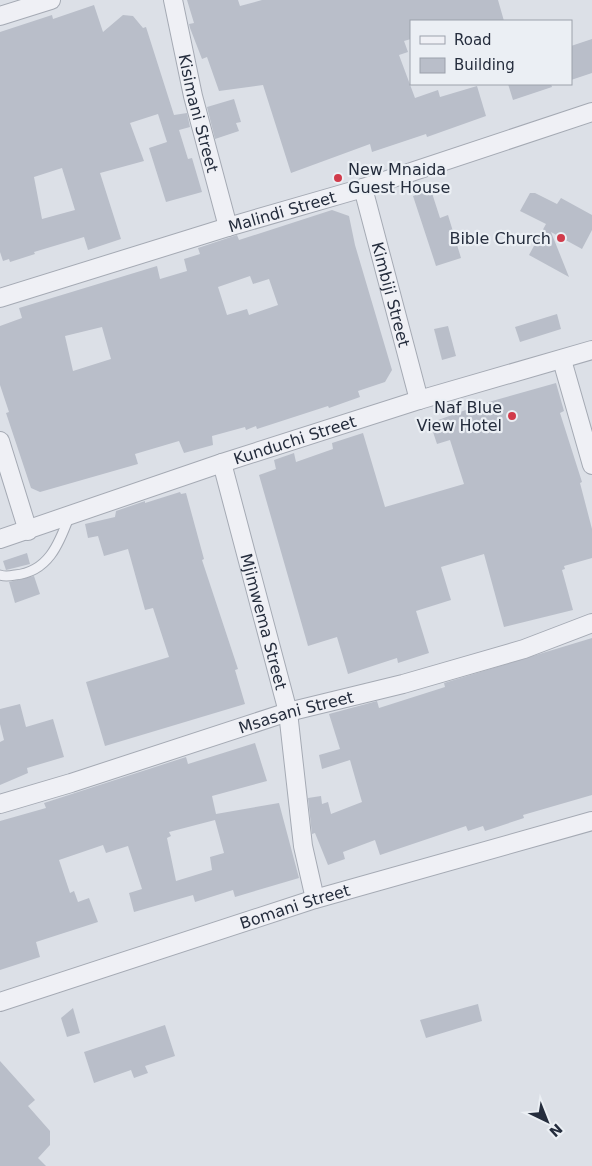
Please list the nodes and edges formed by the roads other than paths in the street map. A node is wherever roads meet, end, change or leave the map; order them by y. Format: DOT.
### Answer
graph roads {
  1 [pos="50,0"];
  2 [pos="173,0"];
  3 [pos="0,16"];
  4 [pos="592,112"];
  5 [pos="363,188"];
  6 [pos="228,227"];
  7 [pos="0,298"];
  8 [pos="592,350"];
  9 [pos="562,360"];
  10 [pos="419,400"];
  11 [pos="0,441"];
  12 [pos="222,463"];
  13 [pos="592,465"];
  14 [pos="69,517"];
  15 [pos="28,531"];
  16 [pos="0,539"];
  17 [pos="0,575"];
  18 [pos="592,624"];
  19 [pos="288,712"];
  20 [pos="0,804"];
  21 [pos="592,821"];
  22 [pos="315,899"];
  23 [pos="0,1002"];
  1 -- 3 [label="street"];
  2 -- 6 [label="street, Kisimani Street"];
  4 -- 5 [label="street, Malindi Street"];
  5 -- 6 [label="street, Malindi Street"];
  5 -- 10 [label="street, Kimbiji Street"];
  6 -- 7 [label="street, Malindi Street"];
  8 -- 9 [label="street, Kunduchi Street"];
  9 -- 10 [label="street, Kunduchi Street"];
  9 -- 13 [label="street"];
  10 -- 12 [label="street, Kunduchi Street"];
  11 -- 15 [label="street"];
  12 -- 14 [label="street, Kunduchi Street"];
  12 -- 19 [label="street, Mjimwema Street"];
  14 -- 15 [label="street, Kunduchi Street"];
  14 -- 17 [label="lane"];
  15 -- 16 [label="street, Kunduchi Street"];
  18 -- 19 [label="street, Msasani Street"];
  19 -- 20 [label="street, Msasani Street"];
  19 -- 22 [label="street, Mjimwema Street"];
  21 -- 22 [label="street, Bomani Street"];
  22 -- 23 [label="street, Bomani Street"];
}
